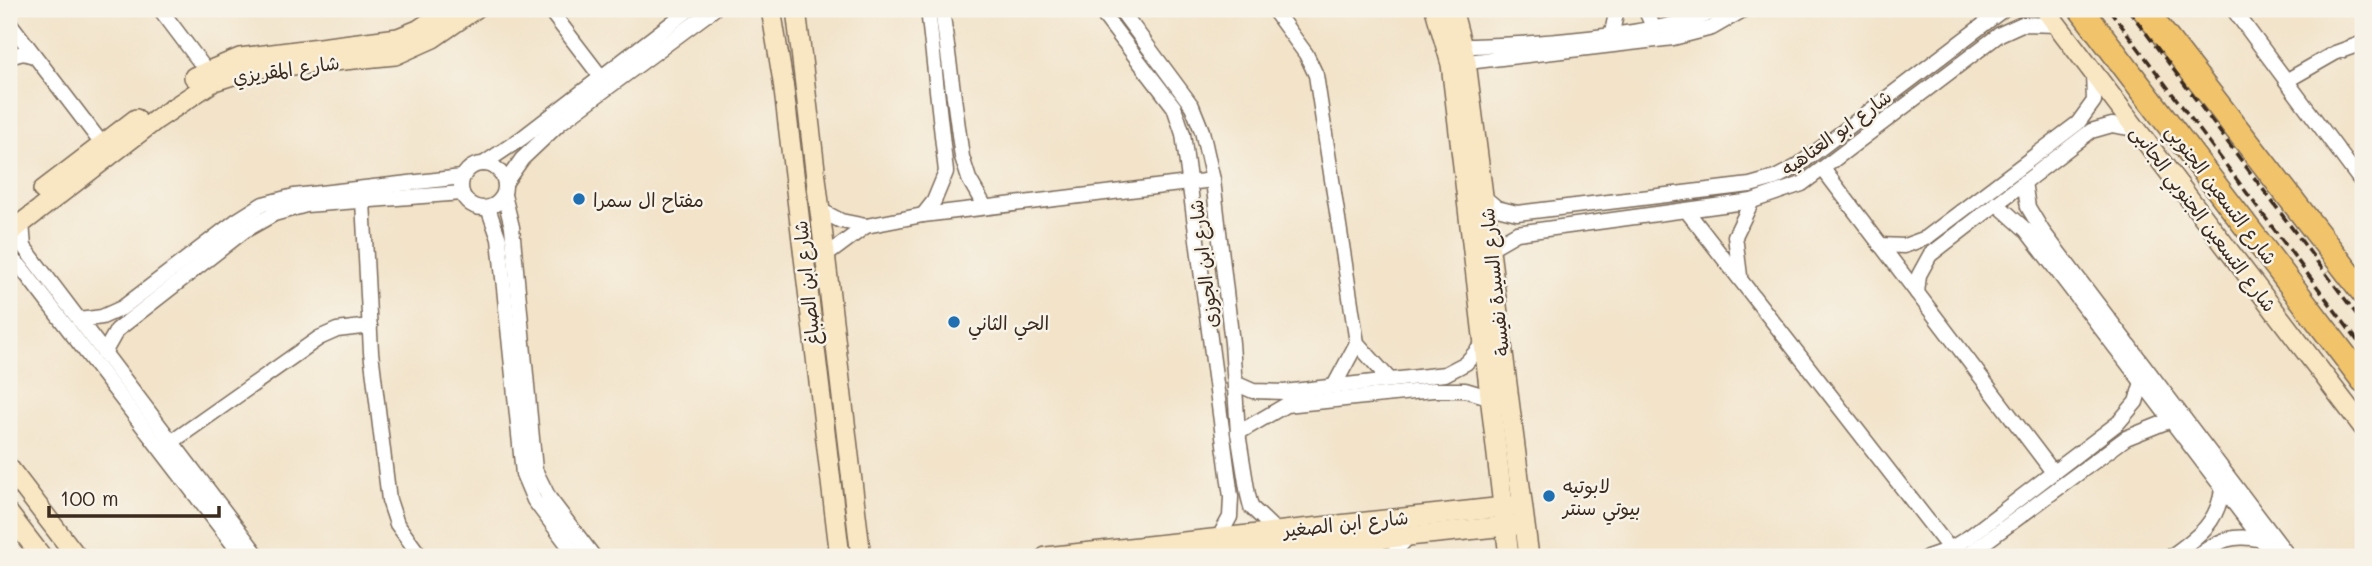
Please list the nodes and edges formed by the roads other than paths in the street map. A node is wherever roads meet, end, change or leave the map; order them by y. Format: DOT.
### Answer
graph roads {
  1 [pos="160,9"];
  2 [pos="449,9"];
  3 [pos="475,9"];
  4 [pos="549,9"];
  5 [pos="690,9"];
  6 [pos="714,9"];
  7 [pos="771,9"];
  8 [pos="796,9"];
  9 [pos="929,9"];
  10 [pos="942,9"];
  11 [pos="1099,9"];
  12 [pos="1120,9"];
  13 [pos="1273,9"];
  14 [pos="1435,9"];
  15 [pos="1452,9"];
  16 [pos="1617,9"];
  17 [pos="1645,9"];
  18 [pos="1745,9"];
  19 [pos="2004,9"];
  20 [pos="2045,9"];
  21 [pos="2081,9"];
  22 [pos="2144,9"];
  23 [pos="2233,9"];
  24 [pos="1712,18"];
  25 [pos="9,22"];
  26 [pos="2058,25"];
  27 [pos="1656,33"];
  28 [pos="1610,39"];
  29 [pos="2363,43"];
  30 [pos="1457,55"];
  31 [pos="34,56"];
  32 [pos="9,57"];
  33 [pos="2093,72"];
  34 [pos="210,76"];
  35 [pos="601,77"];
  36 [pos="2286,81"];
  37 [pos="2136,129"];
  38 [pos="102,144"];
  39 [pos="483,164"];
  40 [pos="1823,169"];
  41 [pos="462,177"];
  42 [pos="1213,180"];
  43 [pos="2024,182"];
  44 [pos="1190,184"];
  45 [pos="2363,184"];
  46 [pos="505,189"];
  47 [pos="461,193"];
  48 [pos="1485,198"];
  49 [pos="363,201"];
  50 [pos="1752,201"];
  51 [pos="1997,203"];
  52 [pos="985,207"];
  53 [pos="488,208"];
  54 [pos="820,210"];
  55 [pos="1686,210"];
  56 [pos="923,215"];
  57 [pos="13,224"];
  58 [pos="866,226"];
  59 [pos="1881,245"];
  60 [pos="1491,248"];
  61 [pos="827,255"];
  62 [pos="9,258"];
  63 [pos="1741,278"];
  64 [pos="2363,292"];
  65 [pos="1917,293"];
  66 [pos="79,320"];
  67 [pos="370,326"];
  68 [pos="1357,343"];
  69 [pos="1483,344"];
  70 [pos="104,353"];
  71 [pos="517,355"];
  72 [pos="1390,380"];
  73 [pos="2363,380"];
  74 [pos="2142,382"];
  75 [pos="1235,383"];
  76 [pos="1432,383"];
  77 [pos="1334,386"];
  78 [pos="1285,398"];
  79 [pos="1492,398"];
  80 [pos="2176,418"];
  81 [pos="2363,427"];
  82 [pos="1238,433"];
  83 [pos="166,445"];
  84 [pos="9,468"];
  85 [pos="2053,472"];
  86 [pos="2222,488"];
  87 [pos="9,514"];
  88 [pos="1512,516"];
  89 [pos="1275,530"];
  90 [pos="1409,536"];
  91 [pos="1219,537"];
  92 [pos="2262,540"];
  93 [pos="1358,549"];
  94 [pos="1953,553"];
  95 [pos="73,554"];
  96 [pos="42,557"];
  97 [pos="243,557"];
  98 [pos="259,557"];
  99 [pos="421,557"];
  100 [pos="578,557"];
  101 [pos="594,557"];
  102 [pos="840,557"];
  103 [pos="861,557"];
  104 [pos="1046,557"];
  105 [pos="1204,557"];
  106 [pos="1390,557"];
  107 [pos="1509,557"];
  108 [pos="1529,557"];
  109 [pos="1927,557"];
  110 [pos="1965,557"];
  111 [pos="2170,557"];
  112 [pos="2196,557"];
  113 [pos="2275,557"];
  114 [pos="2288,557"];
  1 -- 34 [label="street"];
  2 -- 34 [label="street, شارع المقريزي"];
  3 -- 34 [label="street, شارع المقريزي"];
  4 -- 35 [label="street"];
  5 -- 35 [label="street"];
  6 -- 46 [label="street"];
  7 -- 102 [label="street, شارع ابن الصباغ"];
  8 -- 54 [label="street, شارع ابن الصباغ"];
  9 -- 56 [label="street"];
  10 -- 52 [label="street"];
  11 -- 44 [label="street, شارع ابن الجوزى"];
  12 -- 42 [label="street, شارع ابن الجوزى"];
  13 -- 68 [label="street"];
  14 -- 30 [label="street, شارع السيدة نفيسة"];
  15 -- 30 [label="street, شارع السيدة نفيسة"];
  16 -- 28 [label="street"];
  17 -- 27 [label="street"];
  18 -- 24 [label="street"];
  19 -- 48 [label="street, شارع ابو العتاهيه"];
  20 -- 26 [label="street, شارع التسعين الجنوبي الجانبى"];
  21 -- 73 [label="highway, شارع التسعين الجنوبي"];
  22 -- 64 [label="highway"];
  23 -- 36 [label="street"];
  24 -- 27 [label="street"];
  25 -- 31 [label="street"];
  26 -- 33 [label="street, شارع التسعين الجنوبي الجانبى"];
  26 -- 40 [label="street, شارع ابو العتاهيه"];
  27 -- 28 [label="street"];
  28 -- 30 [label="street"];
  29 -- 36 [label="street"];
  30 -- 48 [label="street, شارع السيدة نفيسة"];
  30 -- 69 [label="street, شارع السيدة نفيسة"];
  31 -- 32 [label="street"];
  31 -- 38 [label="street"];
  33 -- 37 [label="street, شارع التسعين الجنوبي الجانبى"];
  33 -- 59 [label="street"];
  34 -- 38 [label="street, شارع المقريزي"];
  34 -- 57 [label="street, شارع المقريزي"];
  35 -- 39 [label="street"];
  36 -- 45 [label="street"];
  37 -- 43 [label="street"];
  37 -- 81 [label="street, شارع التسعين الجنوبي الجانبى"];
  38 -- 57 [label="street, شارع المقريزي"];
  39 -- 41 [label="street"];
  39 -- 46 [label="street"];
  40 -- 50 [label="street, شارع ابو العتاهيه"];
  40 -- 59 [label="street"];
  41 -- 47 [label="street"];
  41 -- 66 [label="street"];
  42 -- 44 [label="street"];
  42 -- 75 [label="street, شارع ابن الجوزى"];
  43 -- 51 [label="street"];
  43 -- 80 [label="street"];
  44 -- 52 [label="street"];
  44 -- 91 [label="street, شارع ابن الجوزى"];
  46 -- 53 [label="street"];
  46 -- 71 [label="street"];
  47 -- 49 [label="street"];
  47 -- 53 [label="street"];
  48 -- 60 [label="street, شارع السيدة نفيسة"];
  49 -- 67 [label="street"];
  49 -- 70 [label="street"];
  50 -- 55 [label="street, شارع ابو العتاهيه"];
  50 -- 63 [label="street"];
  51 -- 65 [label="street"];
  51 -- 74 [label="street"];
  52 -- 56 [label="street"];
  53 -- 71 [label="street"];
  54 -- 58 [label="street"];
  54 -- 61 [label="street, شارع ابن الصباغ"];
  55 -- 60 [label="street, شارع ابو العتاهيه"];
  55 -- 63 [label="street"];
  56 -- 58 [label="street"];
  57 -- 66 [label="street"];
  58 -- 61 [label="street"];
  59 -- 65 [label="street"];
  60 -- 88 [label="street, شارع السيدة نفيسة"];
  61 -- 103 [label="street, شارع ابن الصباغ"];
  62 -- 83 [label="street"];
  63 -- 94 [label="street"];
  65 -- 85 [label="street"];
  66 -- 70 [label="street"];
  67 -- 83 [label="street"];
  67 -- 99 [label="street"];
  68 -- 72 [label="street"];
  68 -- 77 [label="street"];
  69 -- 76 [label="street"];
  69 -- 79 [label="street, شارع السيدة نفيسة"];
  70 -- 83 [label="street"];
  71 -- 100 [label="street"];
  71 -- 101 [label="street"];
  72 -- 76 [label="street"];
  72 -- 77 [label="street"];
  74 -- 80 [label="street"];
  74 -- 85 [label="street"];
  75 -- 78 [label="street"];
  75 -- 82 [label="street, شارع ابن الجوزى"];
  76 -- 78 [label="street"];
  76 -- 79 [label="street"];
  77 -- 78 [label="street"];
  78 -- 82 [label="street"];
  79 -- 88 [label="street, شارع السيدة نفيسة"];
  80 -- 86 [label="street"];
  80 -- 110 [label="street"];
  80 -- 114 [label="street"];
  82 -- 89 [label="street, شارع ابن الجوزى"];
  83 -- 97 [label="street"];
  83 -- 98 [label="street"];
  84 -- 95 [label="street"];
  85 -- 94 [label="street"];
  86 -- 92 [label="street"];
  86 -- 111 [label="street"];
  87 -- 96 [label="street"];
  88 -- 89 [label="street, شارع ابن الصغير"];
  88 -- 90 [label="street, شارع ابن الصغير"];
  88 -- 107 [label="street, شارع السيدة نفيسة"];
  88 -- 108 [label="street, شارع السيدة نفيسة"];
  89 -- 91 [label="street, شارع ابن الصغير"];
  90 -- 93 [label="street, شارع ابن الصغير"];
  90 -- 106 [label="street"];
  91 -- 104 [label="street, شارع ابن الصغير"];
  92 -- 112 [label="street"];
  92 -- 113 [label="street"];
  93 -- 105 [label="street, شارع ابن الصغير"];
  94 -- 109 [label="street"];
}
